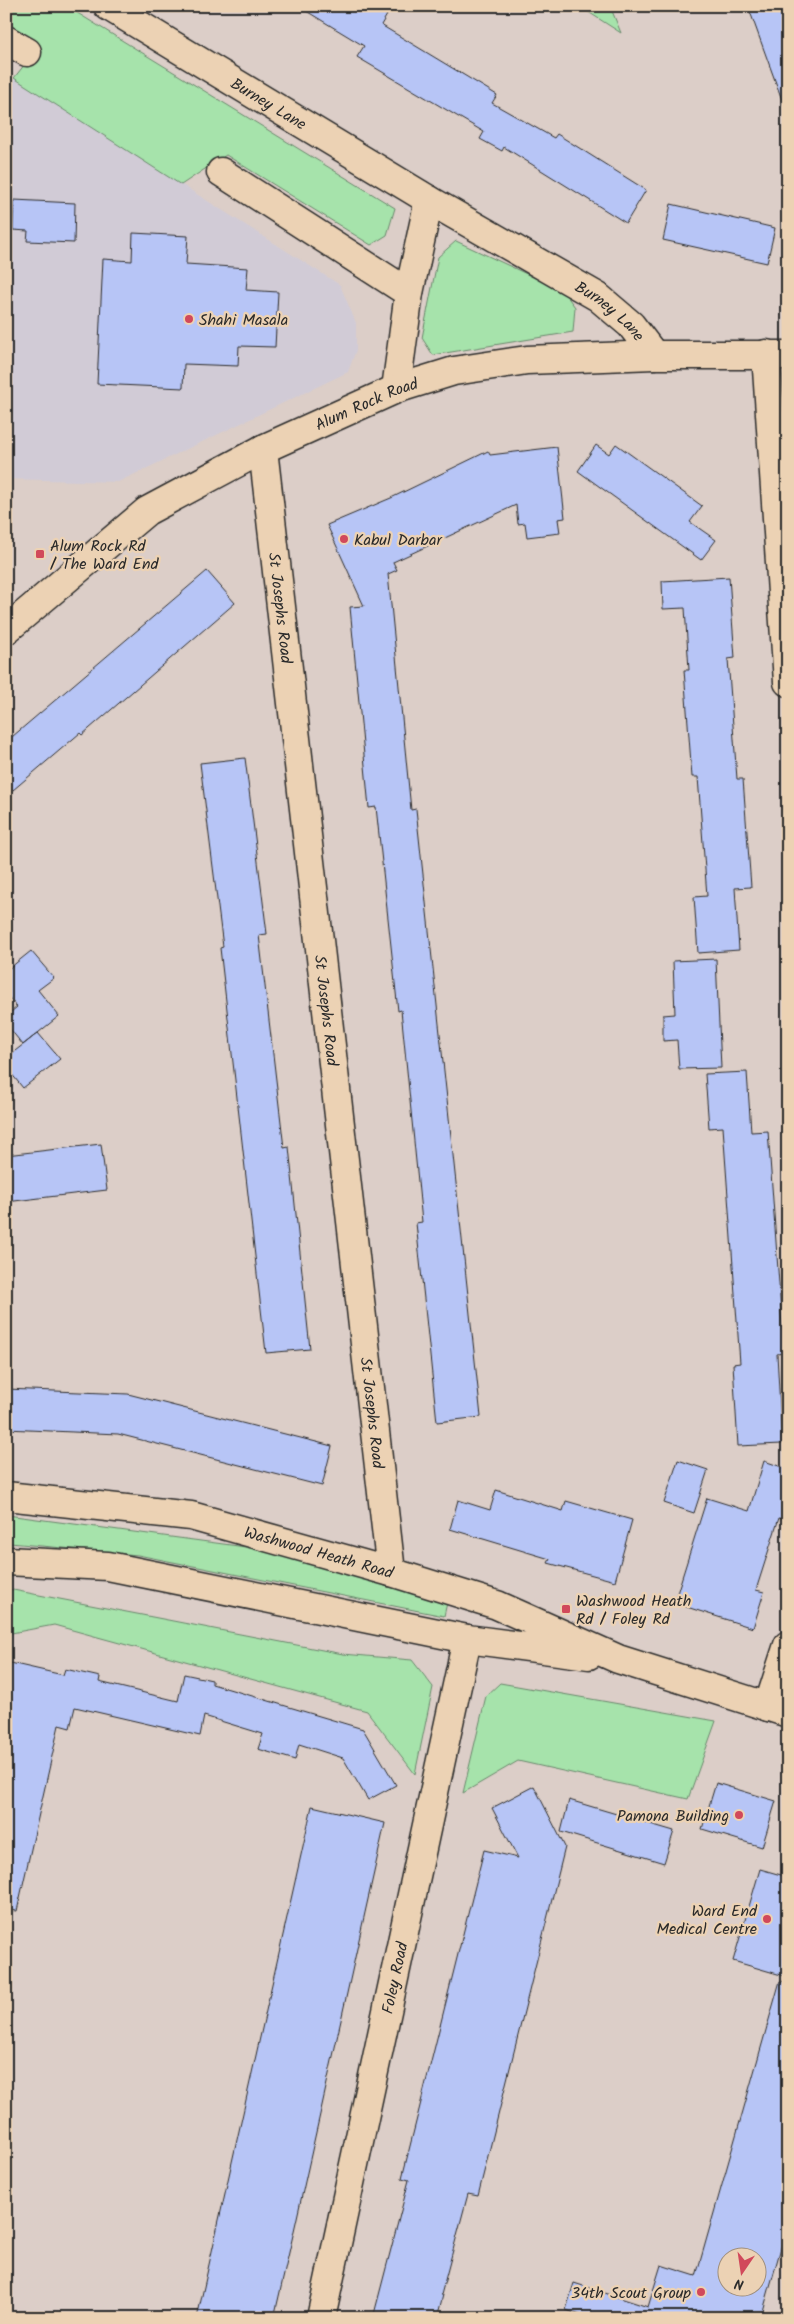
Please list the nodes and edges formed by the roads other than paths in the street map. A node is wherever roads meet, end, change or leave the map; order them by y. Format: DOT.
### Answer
graph roads {
  1 [pos="108,6"];
  2 [pos="221,172"];
  3 [pos="429,200"];
  4 [pos="409,293"];
  5 [pos="777,354"];
  6 [pos="654,355"];
  7 [pos="396,389"];
  8 [pos="263,449"];
  9 [pos="6,630"];
  10 [pos="788,682"];
  11 [pos="6,1496"];
  12 [pos="6,1561"];
  13 [pos="391,1572"];
  14 [pos="467,1639"];
  15 [pos="788,1645"];
  16 [pos="618,1659"];
  17 [pos="778,1710"];
  18 [pos="321,2318"];
  1 -- 3 [label="street, Burney Lane"];
  2 -- 4 [label="street"];
  3 -- 4 [label="street"];
  3 -- 6 [label="street, Burney Lane"];
  4 -- 7 [label="street"];
  5 -- 6 [label="street, Alum Rock Road"];
  5 -- 10 [label="street"];
  6 -- 7 [label="street, Alum Rock Road"];
  7 -- 8 [label="street, Alum Rock Road"];
  8 -- 9 [label="street, Alum Rock Road"];
  8 -- 13 [label="street, St Josephs Road"];
  11 -- 13 [label="street, Washwood Heath Road"];
  12 -- 14 [label="street, Washwood Heath Road"];
  13 -- 16 [label="street, Washwood Heath Road"];
  14 -- 16 [label="street, Washwood Heath Road"];
  14 -- 18 [label="street, Foley Road"];
  15 -- 17 [label="street"];
  16 -- 17 [label="street, Washwood Heath Road"];
}
